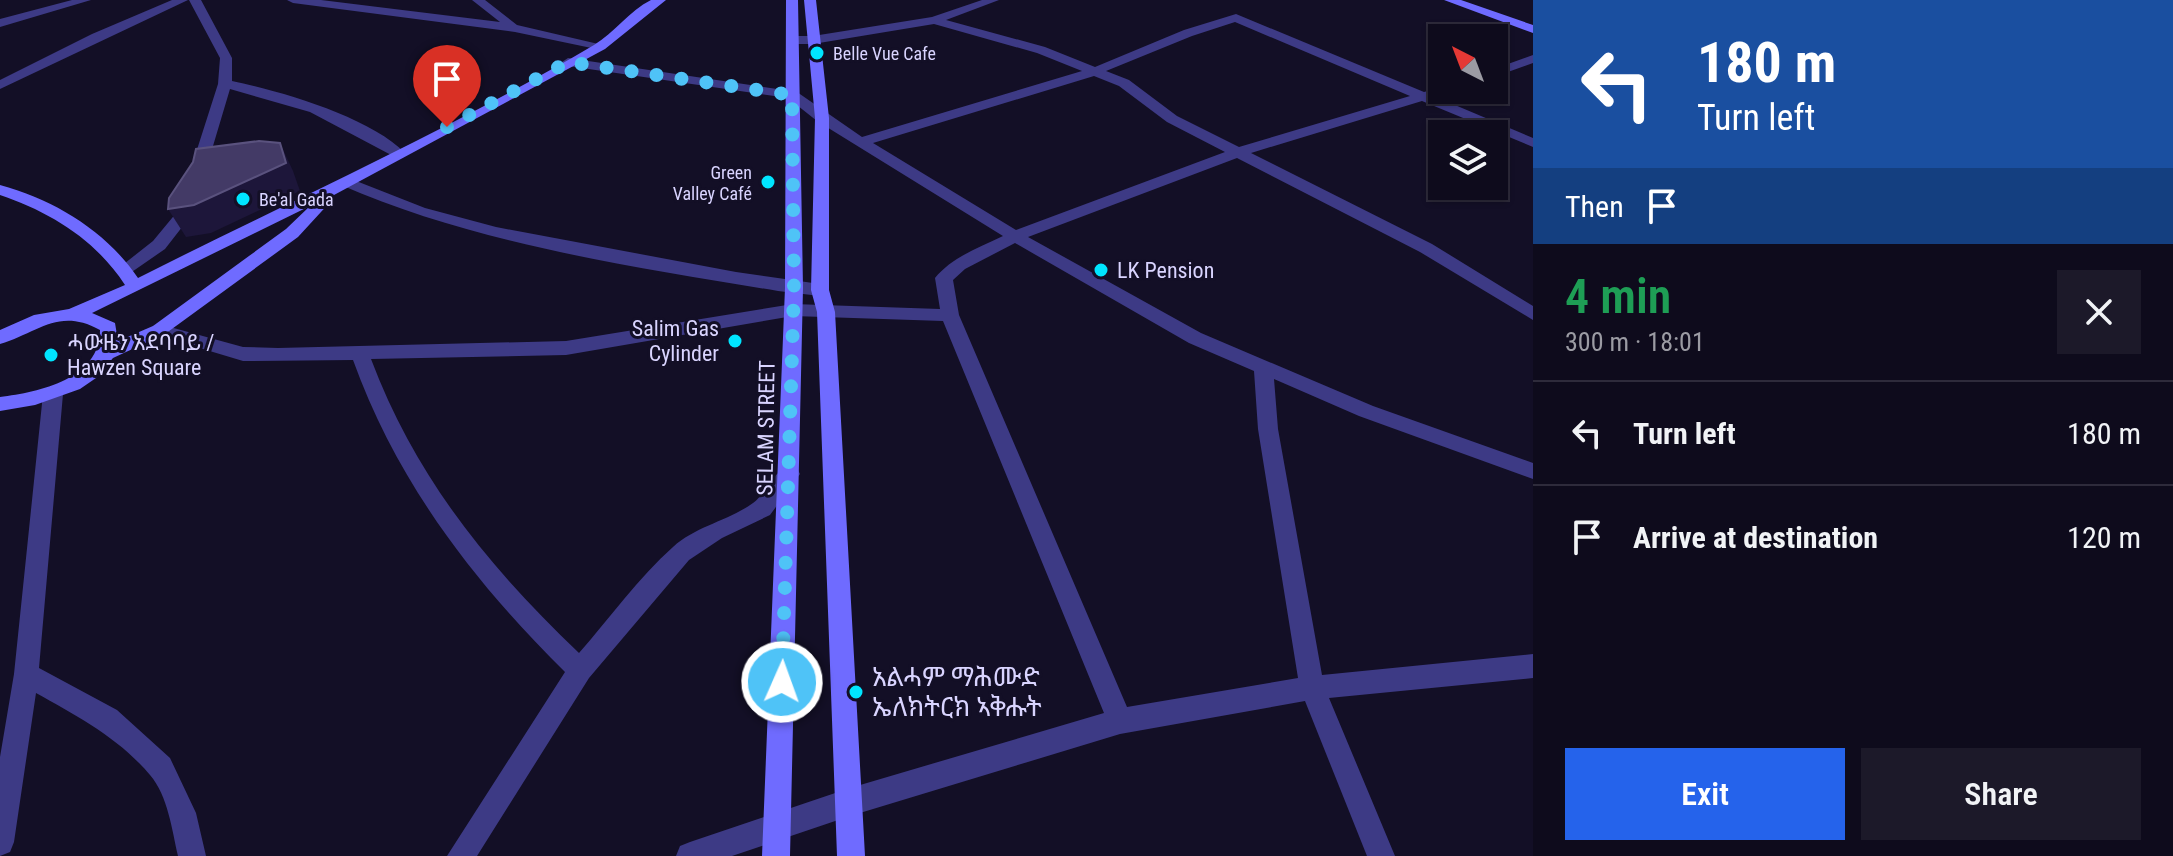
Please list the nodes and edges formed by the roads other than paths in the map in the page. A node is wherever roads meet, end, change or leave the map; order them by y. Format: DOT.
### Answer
graph roads {
  1 [pos="85,0"];
  2 [pos="182,0"];
  3 [pos="195,0"];
  4 [pos="293,0"];
  5 [pos="478,0"];
  6 [pos="792,0"];
  7 [pos="810,0"];
  8 [pos="993,0"];
  9 [pos="1450,0"];
  10 [pos="652,2"];
  11 [pos="934,20"];
  12 [pos="0,23"];
  13 [pos="515,28"];
  14 [pos="1533,29"];
  15 [pos="803,40"];
  16 [pos="601,46"];
  17 [pos="1533,59"];
  18 [pos="568,62"];
  19 [pos="1508,68"];
  20 [pos="1096,71"];
  21 [pos="225,84"];
  22 [pos="0,85"];
  23 [pos="792,95"];
  24 [pos="1428,96"];
  25 [pos="1425,97"];
  26 [pos="822,118"];
  27 [pos="863,141"];
  28 [pos="1533,143"];
  29 [pos="398,153"];
  30 [pos="1236,153"];
  31 [pos="341,185"];
  32 [pos="0,190"];
  33 [pos="1015,236"];
  34 [pos="130,279"];
  35 [pos="794,288"];
  36 [pos="820,290"];
  37 [pos="793,310"];
  38 [pos="826,312"];
  39 [pos="73,314"];
  40 [pos="1533,314"];
  41 [pos="950,315"];
  42 [pos="159,330"];
  43 [pos="0,338"];
  44 [pos="359,352"];
  45 [pos="107,353"];
  46 [pos="1263,367"];
  47 [pos="53,394"];
  48 [pos="0,404"];
  49 [pos="1533,471"];
  50 [pos="790,474"];
  51 [pos="1533,666"];
  52 [pos="580,670"];
  53 [pos="26,674"];
  54 [pos="1312,688"];
  55 [pos="1120,721"];
  56 [pos="850,802"];
  57 [pos="0,842"];
  58 [pos="776,843"];
  59 [pos="192,856"];
  60 [pos="461,856"];
  61 [pos="690,856"];
  62 [pos="851,856"];
  63 [pos="1381,856"];
  1 -- 12 [label="street"];
  2 -- 22 [label="street"];
  3 -- 21 [label="street"];
  4 -- 13 [label="street"];
  5 -- 13 [label="street"];
  6 -- 15 [label="street, SELAM STREET"];
  7 -- 15 [label="street"];
  8 -- 11 [label="street"];
  9 -- 14 [label="street"];
  10 -- 16 [label="street"];
  11 -- 15 [label="street"];
  11 -- 20 [label="street"];
  13 -- 16 [label="street"];
  15 -- 23 [label="street, SELAM STREET"];
  15 -- 26 [label="street"];
  16 -- 18 [label="street"];
  17 -- 19 [label="street"];
  18 -- 23 [label="street"];
  18 -- 29 [label="street"];
  20 -- 25 [label="street"];
  20 -- 27 [label="street"];
  20 -- 30 [label="street"];
  21 -- 29 [label="street"];
  21 -- 34 [label="street"];
  23 -- 26 [label="street"];
  23 -- 35 [label="street, SELAM STREET"];
  24 -- 25 [label="street"];
  25 -- 28 [label="street"];
  25 -- 30 [label="street"];
  26 -- 27 [label="street"];
  26 -- 36 [label="street"];
  27 -- 33 [label="street"];
  29 -- 31 [label="street"];
  30 -- 33 [label="street"];
  30 -- 40 [label="street"];
  31 -- 34 [label="street"];
  31 -- 35 [label="street"];
  31 -- 42 [label="street"];
  32 -- 34 [label="street"];
  33 -- 41 [label="street"];
  33 -- 46 [label="street"];
  34 -- 39 [label="street"];
  35 -- 36 [label="street"];
  35 -- 37 [label="street, SELAM STREET"];
  36 -- 38 [label="street"];
  37 -- 38 [label="street"];
  37 -- 44 [label="street"];
  37 -- 50 [label="street, SELAM STREET"];
  38 -- 41 [label="street"];
  38 -- 56 [label="street"];
  39 -- 43 [label="street"];
  39 -- 45 [label="street"];
  41 -- 55 [label="street"];
  42 -- 44 [label="street"];
  42 -- 45 [label="street"];
  44 -- 52 [label="street"];
  45 -- 47 [label="street"];
  46 -- 49 [label="street"];
  46 -- 54 [label="street"];
  47 -- 48 [label="street"];
  47 -- 53 [label="street"];
  50 -- 52 [label="street"];
  50 -- 58 [label="street, SELAM STREET"];
  51 -- 54 [label="street"];
  52 -- 60 [label="street"];
  53 -- 57 [label="street"];
  53 -- 59 [label="street"];
  54 -- 55 [label="street"];
  54 -- 63 [label="street"];
  55 -- 56 [label="street"];
  56 -- 58 [label="street"];
  56 -- 62 [label="street"];
  58 -- 61 [label="street"];
}
